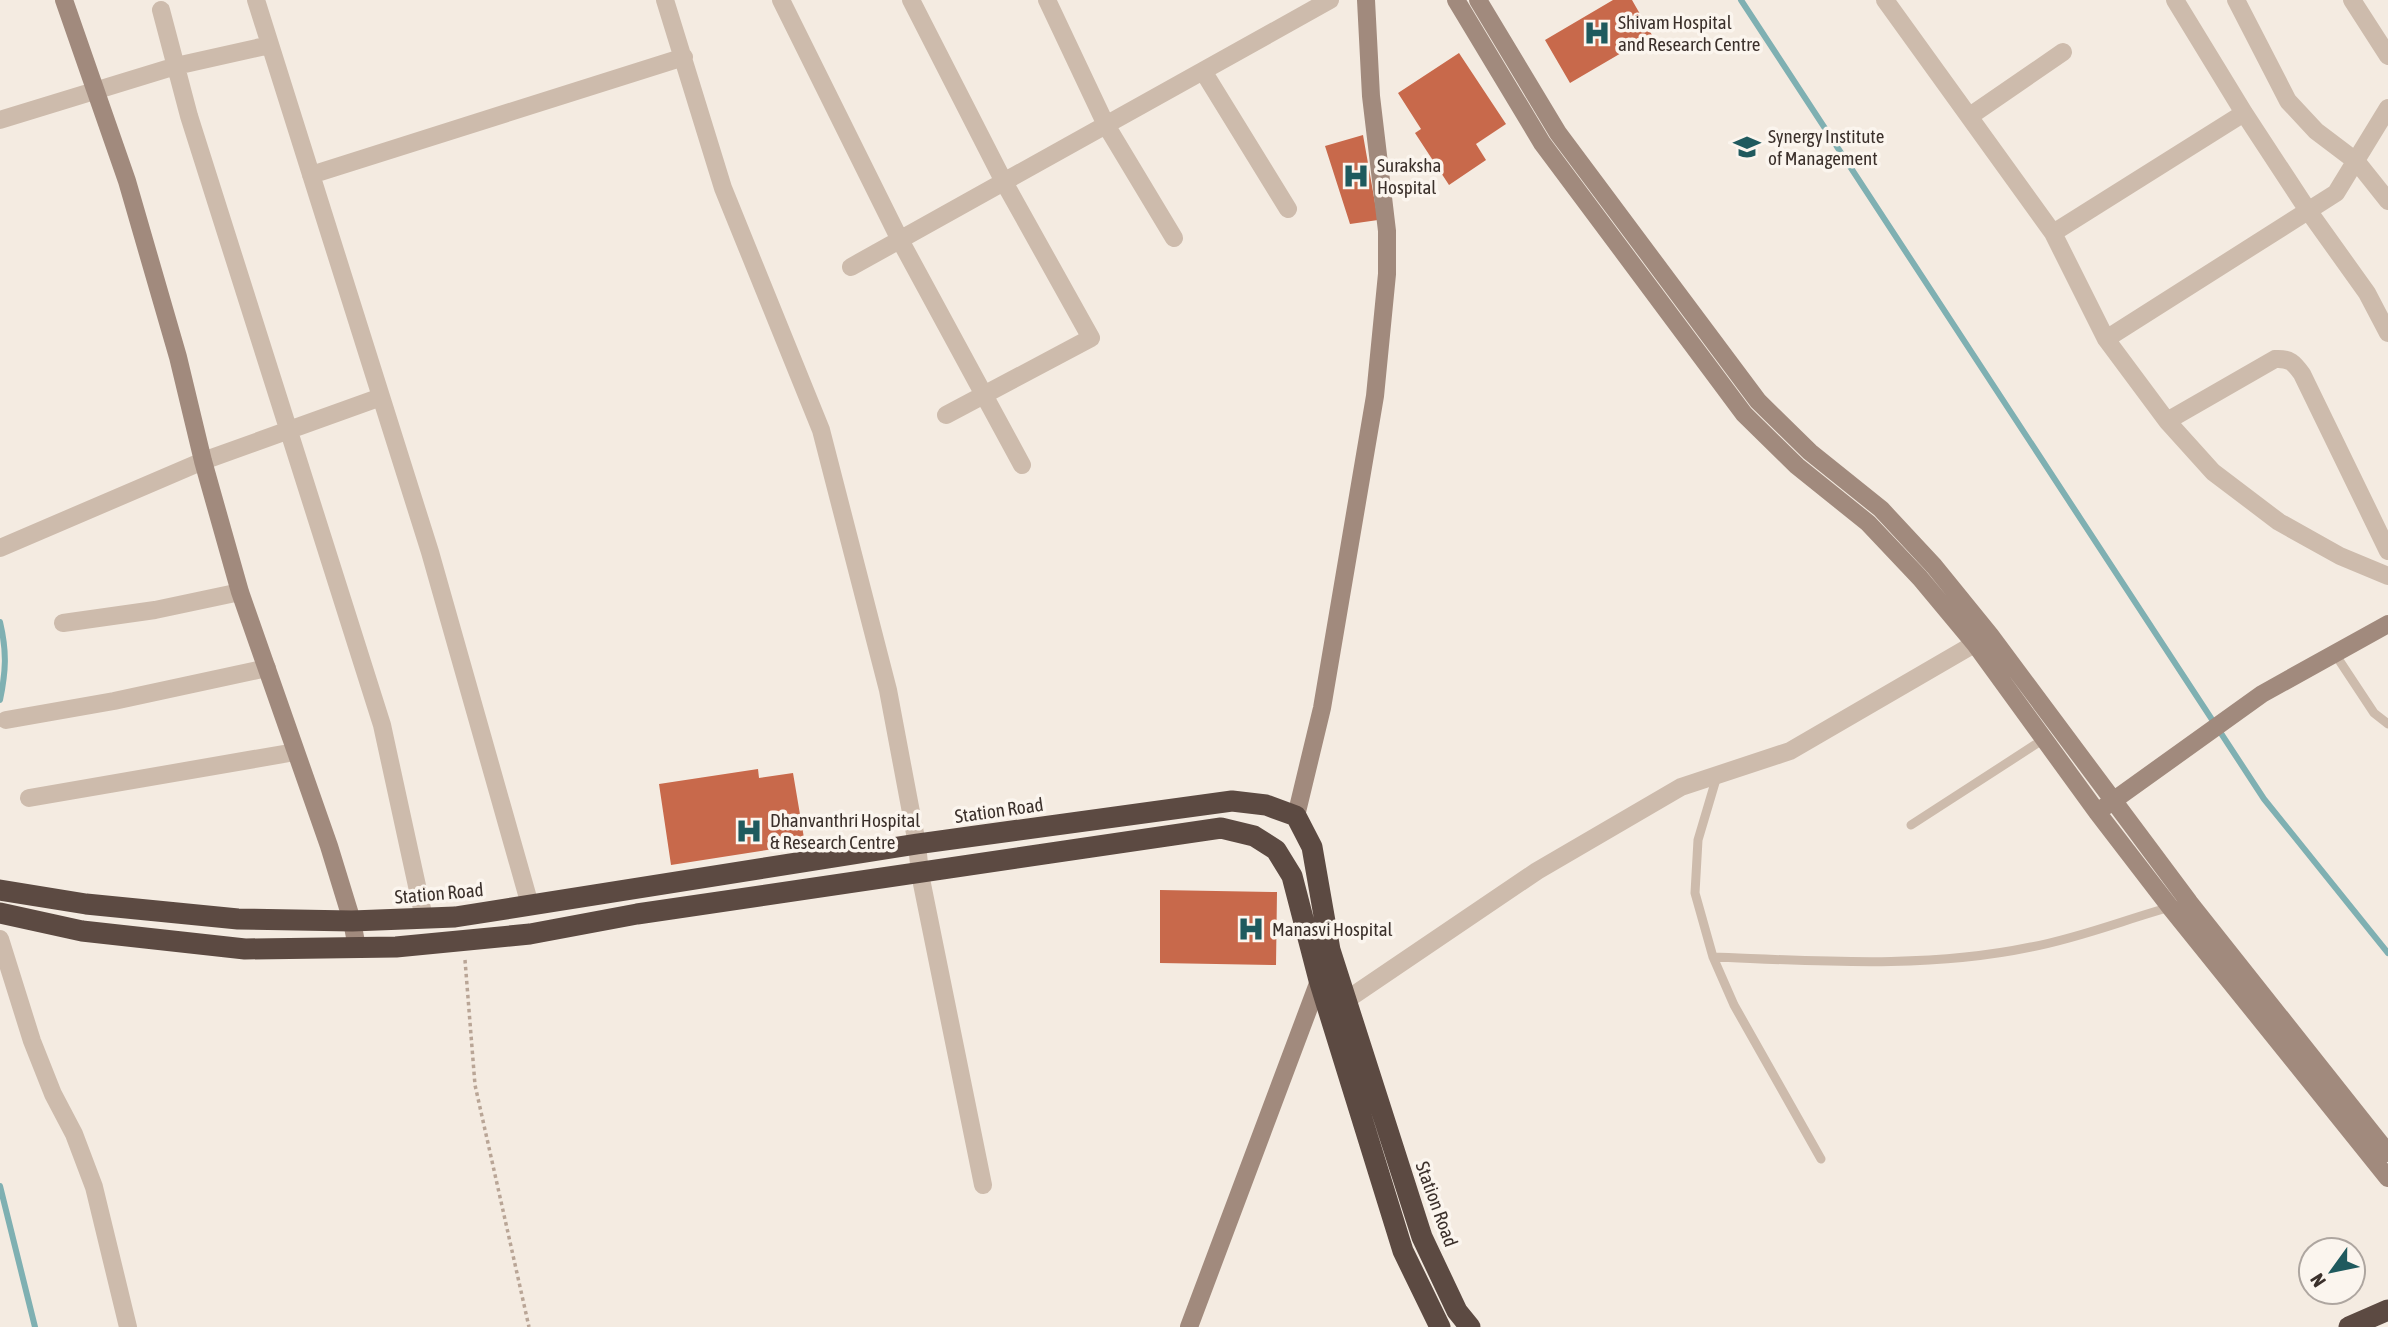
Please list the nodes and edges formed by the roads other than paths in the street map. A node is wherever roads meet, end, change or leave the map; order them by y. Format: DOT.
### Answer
graph roads {
  1 [pos="64,0"];
  2 [pos="256,0"];
  3 [pos="665,0"];
  4 [pos="781,0"];
  5 [pos="911,0"];
  6 [pos="1047,0"];
  7 [pos="1330,0"];
  8 [pos="1366,0"];
  9 [pos="1456,0"];
  10 [pos="1478,0"];
  11 [pos="1885,0"];
  12 [pos="2175,0"];
  13 [pos="2236,0"];
  14 [pos="2352,0"];
  15 [pos="162,10"];
  16 [pos="270,45"];
  17 [pos="2063,52"];
  18 [pos="2388,56"];
  19 [pos="684,57"];
  20 [pos="176,66"];
  21 [pos="1203,71"];
  22 [pos="94,90"];
  23 [pos="2388,108"];
  24 [pos="2244,113"];
  25 [pos="1970,116"];
  26 [pos="0,120"];
  27 [pos="1106,125"];
  28 [pos="2357,162"];
  29 [pos="311,175"];
  30 [pos="1004,182"];
  31 [pos="2388,201"];
  32 [pos="1288,209"];
  33 [pos="2308,209"];
  34 [pos="2053,233"];
  35 [pos="1174,238"];
  36 [pos="900,240"];
  37 [pos="851,267"];
  38 [pos="2388,333"];
  39 [pos="2106,339"];
  40 [pos="984,396"];
  41 [pos="381,397"];
  42 [pos="946,415"];
  43 [pos="2167,421"];
  44 [pos="288,430"];
  45 [pos="1810,452"];
  46 [pos="202,461"];
  47 [pos="1023,465"];
  48 [pos="1797,466"];
  49 [pos="0,548"];
  50 [pos="2388,551"];
  51 [pos="2388,576"];
  52 [pos="240,592"];
  53 [pos="63,623"];
  54 [pos="2388,624"];
  55 [pos="1990,635"];
  56 [pos="1975,644"];
  57 [pos="2335,654"];
  58 [pos="267,668"];
  59 [pos="6,720"];
  60 [pos="2388,724"];
  61 [pos="2044,740"];
  62 [pos="295,752"];
  63 [pos="1718,773"];
  64 [pos="29,798"];
  65 [pos="2112,801"];
  66 [pos="2097,812"];
  67 [pos="1296,816"];
  68 [pos="1911,825"];
  69 [pos="917,844"];
  70 [pos="920,874"];
  71 [pos="0,890"];
  72 [pos="2189,902"];
  73 [pos="530,905"];
  74 [pos="2170,907"];
  75 [pos="0,913"];
  76 [pos="424,918"];
  77 [pos="352,921"];
  78 [pos="0,939"];
  79 [pos="357,948"];
  80 [pos="1330,950"];
  81 [pos="1713,957"];
  82 [pos="1319,981"];
  83 [pos="1345,1001"];
  84 [pos="2388,1153"];
  85 [pos="1821,1159"];
  86 [pos="2388,1178"];
  87 [pos="984,1185"];
  88 [pos="2388,1310"];
  89 [pos="128,1327"];
  90 [pos="1189,1327"];
  91 [pos="1440,1327"];
  92 [pos="1470,1327"];
  93 [pos="2349,1327"];
  1 -- 22 [label="main road"];
  2 -- 16 [label="street"];
  3 -- 19 [label="street"];
  4 -- 36 [label="street"];
  5 -- 30 [label="street"];
  6 -- 27 [label="street"];
  7 -- 21 [label="street"];
  8 -- 67 [label="main road"];
  9 -- 48 [label="main road"];
  10 -- 45 [label="main road"];
  11 -- 25 [label="street"];
  12 -- 24 [label="street"];
  13 -- 28 [label="street"];
  14 -- 18 [label="street"];
  15 -- 20 [label="street"];
  16 -- 20 [label="street"];
  16 -- 29 [label="street"];
  17 -- 25 [label="street"];
  19 -- 29 [label="street"];
  19 -- 69 [label="street"];
  20 -- 22 [label="street"];
  20 -- 44 [label="street"];
  21 -- 27 [label="street"];
  21 -- 32 [label="street"];
  22 -- 26 [label="street"];
  22 -- 46 [label="main road"];
  23 -- 28 [label="street"];
  24 -- 33 [label="street"];
  24 -- 34 [label="street"];
  25 -- 34 [label="street"];
  27 -- 30 [label="street"];
  27 -- 35 [label="street"];
  28 -- 31 [label="street"];
  28 -- 33 [label="street"];
  29 -- 41 [label="street"];
  30 -- 36 [label="street"];
  30 -- 40 [label="street"];
  33 -- 38 [label="street"];
  33 -- 39 [label="street"];
  34 -- 39 [label="street"];
  36 -- 37 [label="street"];
  36 -- 40 [label="street"];
  39 -- 43 [label="street"];
  40 -- 42 [label="street"];
  40 -- 47 [label="street"];
  41 -- 44 [label="street"];
  41 -- 73 [label="street"];
  43 -- 50 [label="street"];
  43 -- 51 [label="street"];
  44 -- 46 [label="street"];
  44 -- 76 [label="street"];
  45 -- 48 [label="main road"];
  45 -- 55 [label="main road"];
  46 -- 49 [label="street"];
  46 -- 52 [label="main road"];
  48 -- 56 [label="main road"];
  52 -- 53 [label="street"];
  52 -- 58 [label="main road"];
  54 -- 57 [label="main road"];
  55 -- 56 [label="street"];
  55 -- 65 [label="main road"];
  56 -- 61 [label="main road"];
  56 -- 63 [label="street"];
  57 -- 60 [label="lane"];
  57 -- 65 [label="main road"];
  58 -- 59 [label="street"];
  58 -- 62 [label="main road"];
  61 -- 66 [label="main road"];
  61 -- 68 [label="lane"];
  62 -- 64 [label="street"];
  62 -- 77 [label="main road"];
  63 -- 81 [label="lane"];
  63 -- 83 [label="street"];
  65 -- 66 [label="main road"];
  65 -- 72 [label="main road"];
  66 -- 74 [label="main road"];
  67 -- 69 [label="highway, Station Road"];
  67 -- 80 [label="highway, Station Road"];
  69 -- 70 [label="street"];
  69 -- 73 [label="highway, Station Road"];
  70 -- 79 [label="highway"];
  70 -- 82 [label="highway"];
  70 -- 87 [label="street"];
  71 -- 77 [label="highway, Station Road"];
  72 -- 74 [label="lane"];
  72 -- 84 [label="main road"];
  73 -- 76 [label="highway, Station Road"];
  74 -- 81 [label="lane"];
  74 -- 86 [label="main road"];
  75 -- 79 [label="highway"];
  76 -- 77 [label="highway, Station Road"];
  77 -- 79 [label="main road"];
  78 -- 89 [label="street"];
  80 -- 82 [label="main road"];
  80 -- 83 [label="highway, Station Road"];
  81 -- 85 [label="lane"];
  82 -- 90 [label="main road"];
  82 -- 91 [label="highway"];
  83 -- 92 [label="highway, Station Road"];
  88 -- 93 [label="highway"];
}
